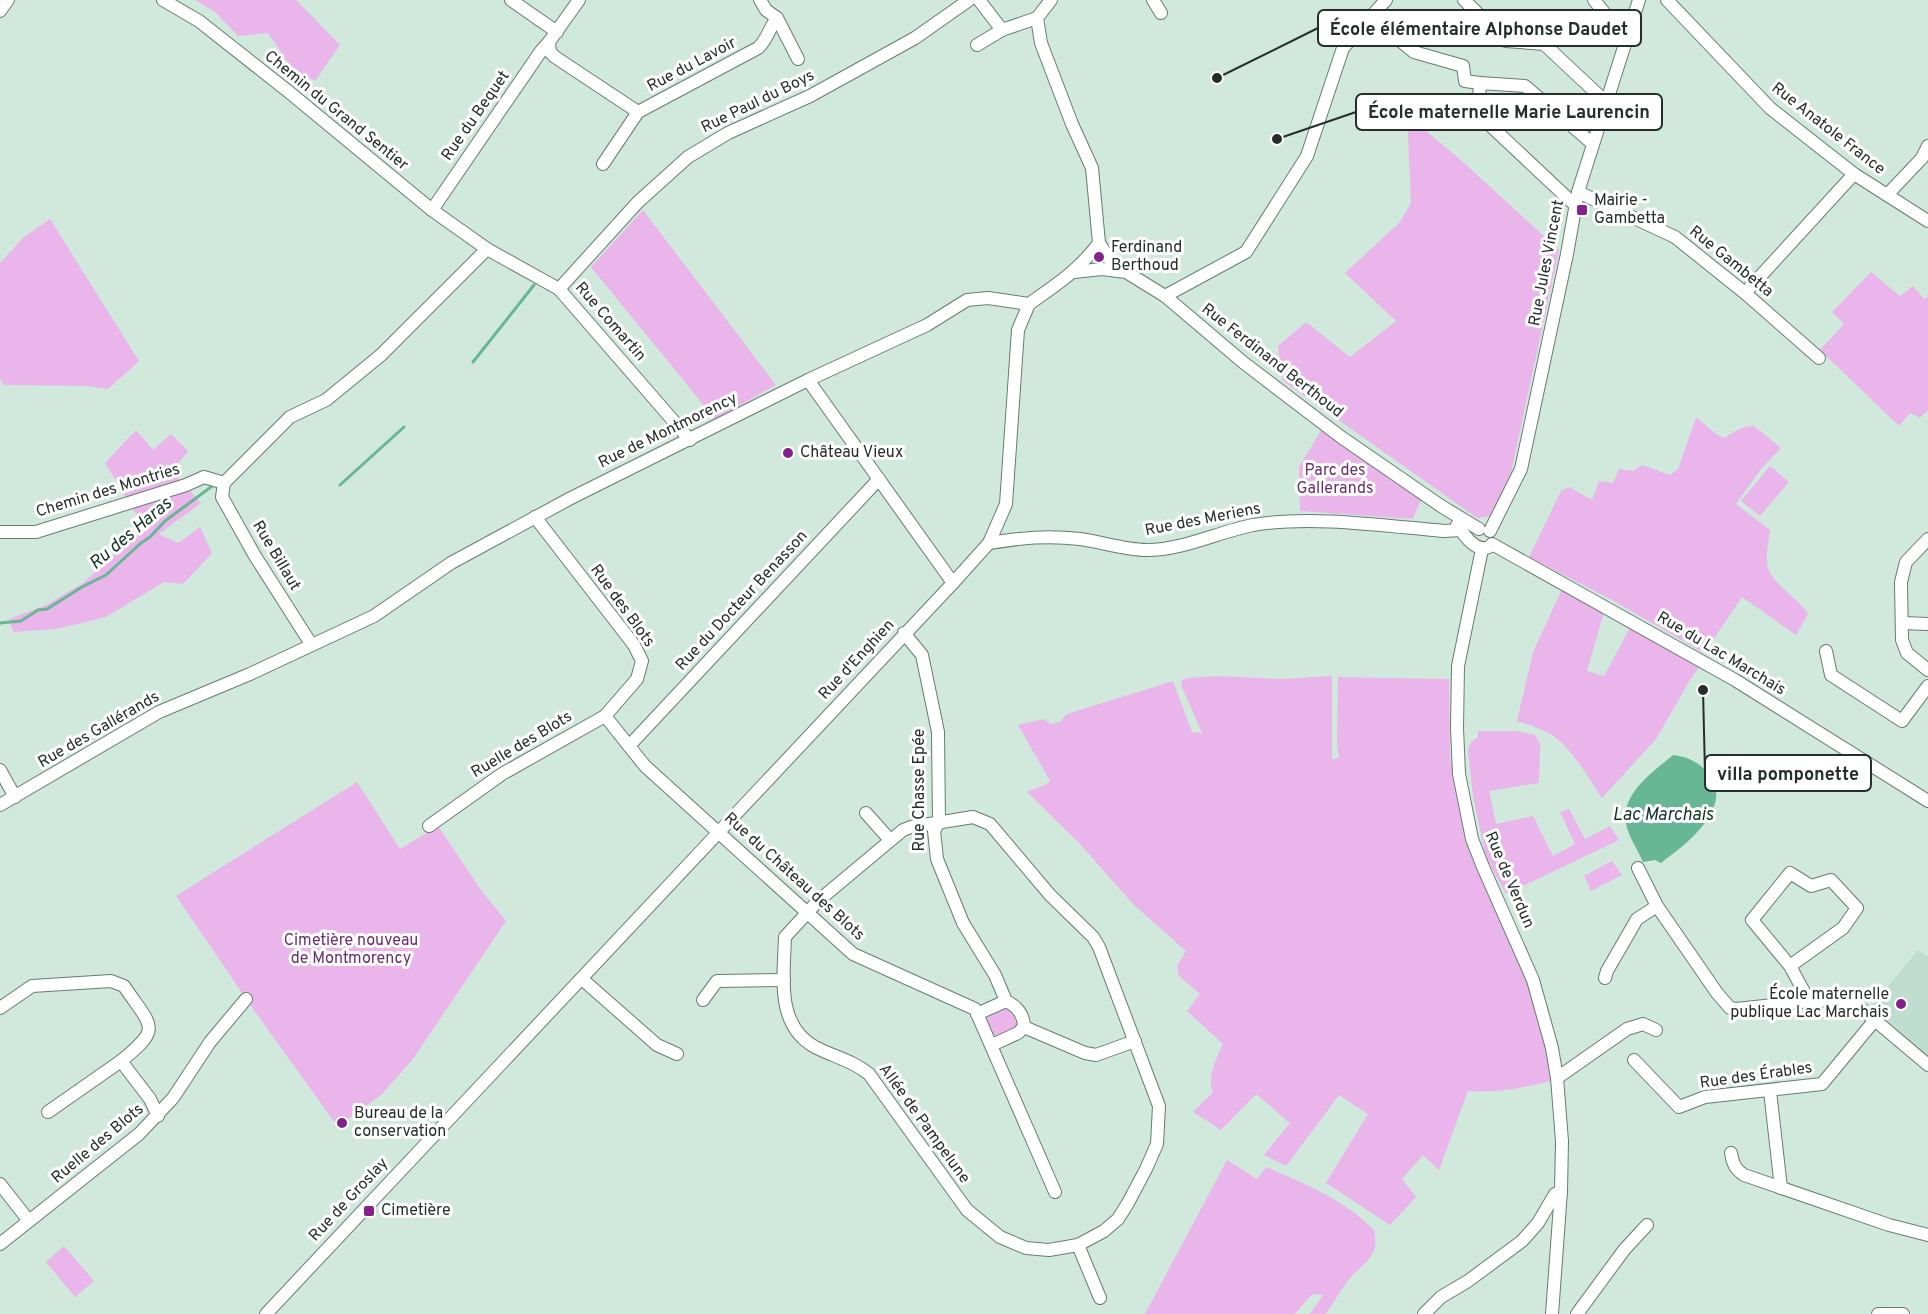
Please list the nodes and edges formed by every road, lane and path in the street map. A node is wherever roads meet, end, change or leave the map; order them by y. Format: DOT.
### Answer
graph roads {
  1 [pos="8,0"];
  2 [pos="163,0"];
  3 [pos="511,0"];
  4 [pos="579,0"];
  5 [pos="760,0"];
  6 [pos="969,0"];
  7 [pos="979,0"];
  8 [pos="1051,0"];
  9 [pos="1153,0"];
  10 [pos="1386,0"];
  11 [pos="1464,0"];
  12 [pos="1594,0"];
  13 [pos="1639,0"];
  14 [pos="1666,0"];
  15 [pos="0,11"];
  16 [pos="1161,13"];
  17 [pos="777,18"];
  18 [pos="1037,18"];
  19 [pos="1386,29"];
  20 [pos="1002,30"];
  21 [pos="553,37"];
  22 [pos="1626,40"];
  23 [pos="977,45"];
  24 [pos="798,59"];
  25 [pos="1480,83"];
  26 [pos="1607,103"];
  27 [pos="638,112"];
  28 [pos="1593,144"];
  29 [pos="1928,146"];
  30 [pos="603,164"];
  31 [pos="1854,174"];
  32 [pos="1578,192"];
  33 [pos="1887,195"];
  34 [pos="1576,206"];
  35 [pos="432,210"];
  36 [pos="1928,220"];
  37 [pos="1099,243"];
  38 [pos="487,249"];
  39 [pos="1074,272"];
  40 [pos="1126,272"];
  41 [pos="559,289"];
  42 [pos="1745,293"];
  43 [pos="1165,296"];
  44 [pos="1029,304"];
  45 [pos="1819,358"];
  46 [pos="808,380"];
  47 [pos="690,440"];
  48 [pos="879,479"];
  49 [pos="224,483"];
  50 [pos="1441,506"];
  51 [pos="534,518"];
  52 [pos="1461,530"];
  53 [pos="0,532"];
  54 [pos="1483,539"];
  55 [pos="1928,539"];
  56 [pos="989,543"];
  57 [pos="954,583"];
  58 [pos="1902,623"];
  59 [pos="1928,624"];
  60 [pos="904,633"];
  61 [pos="311,644"];
  62 [pos="1826,651"];
  63 [pos="1928,670"];
  64 [pos="250,674"];
  65 [pos="1928,686"];
  66 [pos="605,716"];
  67 [pos="629,746"];
  68 [pos="0,770"];
  69 [pos="15,797"];
  70 [pos="1928,801"];
  71 [pos="0,806"];
  72 [pos="866,813"];
  73 [pos="939,822"];
  74 [pos="429,826"];
  75 [pos="720,832"];
  76 [pos="890,840"];
  77 [pos="1638,868"];
  78 [pos="1657,906"];
  79 [pos="808,912"];
  80 [pos="1790,966"];
  81 [pos="1605,978"];
  82 [pos="582,979"];
  83 [pos="784,980"];
  84 [pos="246,999"];
  85 [pos="703,999"];
  86 [pos="1006,1001"];
  87 [pos="1809,1001"];
  88 [pos="0,1008"];
  89 [pos="978,1014"];
  90 [pos="1874,1021"];
  91 [pos="1024,1027"];
  92 [pos="1656,1030"];
  93 [pos="1135,1041"];
  94 [pos="992,1045"];
  95 [pos="677,1054"];
  96 [pos="1634,1060"];
  97 [pos="121,1061"];
  98 [pos="1928,1065"];
  99 [pos="1557,1078"];
  100 [pos="1770,1091"];
  101 [pos="48,1112"];
  102 [pos="158,1116"];
  103 [pos="1731,1154"];
  104 [pos="0,1184"];
  105 [pos="1781,1188"];
  106 [pos="1561,1191"];
  107 [pos="1055,1192"];
  108 [pos="29,1221"];
  109 [pos="1647,1225"];
  110 [pos="1928,1235"];
  111 [pos="0,1244"];
  112 [pos="1078,1245"];
  113 [pos="1100,1298"];
  114 [pos="266,1314"];
  115 [pos="1424,1314"];
  116 [pos="1552,1314"];
  117 [pos="1577,1314"];
  118 [pos="1878,1314"];
  119 [pos="1904,1314"];
  1 -- 15 [label="street"];
  2 -- 35 [label="street, Chemin du Grand Sentier"];
  3 -- 21 [label="street, Rue du Lavoir"];
  4 -- 21 [label="street"];
  5 -- 17 [label="street"];
  6 -- 41 [label="street, Rue Paul du Boys"];
  7 -- 20 [label="street"];
  8 -- 18 [label="street"];
  9 -- 16 [label="street"];
  10 -- 43 [label="street"];
  11 -- 26 [label="street"];
  12 -- 22 [label="street"];
  13 -- 22 [label="street, Rue Jules Vincent"];
  14 -- 31 [label="street, Rue Anatole France"];
  17 -- 24 [label="street"];
  17 -- 27 [label="street, Rue du Lavoir"];
  18 -- 20 [label="street"];
  18 -- 37 [label="street"];
  19 -- 25 [label="street"];
  20 -- 23 [label="street"];
  21 -- 27 [label="street, Rue du Lavoir"];
  21 -- 35 [label="street, Rue du Bequet"];
  22 -- 26 [label="street, Rue Jules Vincent"];
  25 -- 28 [label="street"];
  25 -- 34 [label="street"];
  26 -- 28 [label="street, Rue Jules Vincent"];
  27 -- 30 [label="street"];
  28 -- 32 [label="street, Rue Jules Vincent"];
  29 -- 33 [label="street"];
  31 -- 33 [label="street, Rue Anatole France"];
  31 -- 42 [label="street"];
  32 -- 34 [label="street, Rue Jules Vincent"];
  32 -- 42 [label="street, Rue Gambetta"];
  33 -- 36 [label="street, Rue Anatole France"];
  34 -- 54 [label="street, Rue Jules Vincent"];
  35 -- 38 [label="street, Chemin du Grand Sentier"];
  37 -- 39 [label="street"];
  37 -- 40 [label="street"];
  38 -- 41 [label="street, Rue Comartin"];
  38 -- 49 [label="street"];
  39 -- 40 [label="street, Rue Ferdinand Berthoud"];
  39 -- 44 [label="street"];
  40 -- 43 [label="street, Rue Ferdinand Berthoud"];
  41 -- 47 [label="street, Rue Comartin"];
  42 -- 45 [label="street, Rue Gambetta"];
  43 -- 50 [label="street, Rue Ferdinand Berthoud"];
  44 -- 46 [label="street, Rue de Montmorency"];
  44 -- 56 [label="street, Rue d'Enghien"];
  46 -- 47 [label="street, Rue de Montmorency"];
  46 -- 48 [label="street"];
  47 -- 51 [label="street, Rue de Montmorency"];
  48 -- 57 [label="street"];
  48 -- 67 [label="street, Rue du Docteur Benasson"];
  49 -- 53 [label="street, Chemin des Montries"];
  49 -- 61 [label="street, Rue Billaut"];
  50 -- 52 [label="street, Rue Ferdinand Berthoud"];
  50 -- 54 [label="street, Rue Ferdinand Berthoud"];
  51 -- 61 [label="street, Rue de Montmorency"];
  51 -- 66 [label="street, Rue des Blots"];
  52 -- 54 [label="street, Rue Ferdinand Berthoud"];
  52 -- 56 [label="street, Rue des Meriens"];
  54 -- 70 [label="street, Rue du Lac Marchais"];
  54 -- 99 [label="street, Rue de Verdun"];
  55 -- 58 [label="street"];
  56 -- 57 [label="street, Rue d'Enghien"];
  57 -- 60 [label="street, Rue d'Enghien"];
  58 -- 59 [label="street"];
  58 -- 63 [label="street"];
  60 -- 73 [label="street, Rue Chasse Epée"];
  60 -- 75 [label="street, Rue d'Enghien"];
  61 -- 64 [label="street, Rue de Montmorency"];
  62 -- 65 [label="street"];
  64 -- 69 [label="street, Rue des Gallérands"];
  66 -- 67 [label="street, Rue du Château des Blots"];
  66 -- 74 [label="street, Ruelle des Blots"];
  67 -- 75 [label="street, Rue du Château des Blots"];
  68 -- 69 [label="street"];
  69 -- 71 [label="street, Rue des Gallérands"];
  72 -- 76 [label="street"];
  73 -- 76 [label="street, Allée de Pampelune"];
  73 -- 86 [label="street, Rue Chasse Epée"];
  73 -- 93 [label="street, Allée de Pampelune"];
  75 -- 79 [label="street, Rue du Château des Blots"];
  75 -- 82 [label="street, Rue d'Enghien"];
  76 -- 79 [label="street, Allée de Pampelune"];
  77 -- 78 [label="street"];
  78 -- 81 [label="street"];
  78 -- 87 [label="street"];
  79 -- 83 [label="street, Allée de Pampelune"];
  79 -- 89 [label="street, Rue du Château des Blots"];
  80 -- 80 [label="street"];
  80 -- 87 [label="street"];
  82 -- 95 [label="street"];
  82 -- 114 [label="street, Rue de Groslay"];
  83 -- 85 [label="street"];
  83 -- 112 [label="street, Allée de Pampelune"];
  84 -- 102 [label="street, Ruelle des Blots"];
  86 -- 89 [label="street"];
  86 -- 91 [label="street, Rue Chasse Epée"];
  87 -- 90 [label="street"];
  88 -- 97 [label="street"];
  89 -- 94 [label="street"];
  90 -- 98 [label="street"];
  90 -- 100 [label="street, Rue des Érables"];
  91 -- 93 [label="street"];
  91 -- 94 [label="street"];
  92 -- 99 [label="street"];
  93 -- 112 [label="street, Allée de Pampelune"];
  94 -- 107 [label="street"];
  96 -- 100 [label="street, Rue des Érables"];
  97 -- 101 [label="street"];
  97 -- 102 [label="street"];
  99 -- 106 [label="street, Rue de Verdun"];
  100 -- 105 [label="street"];
  102 -- 108 [label="street, Ruelle des Blots"];
  103 -- 105 [label="street"];
  104 -- 108 [label="street"];
  105 -- 110 [label="street"];
  106 -- 115 [label="street"];
  106 -- 116 [label="street, Rue de Verdun"];
  108 -- 111 [label="street, Ruelle des Blots"];
  109 -- 117 [label="street"];
  112 -- 113 [label="street"];
  118 -- 119 [label="street"];
}
